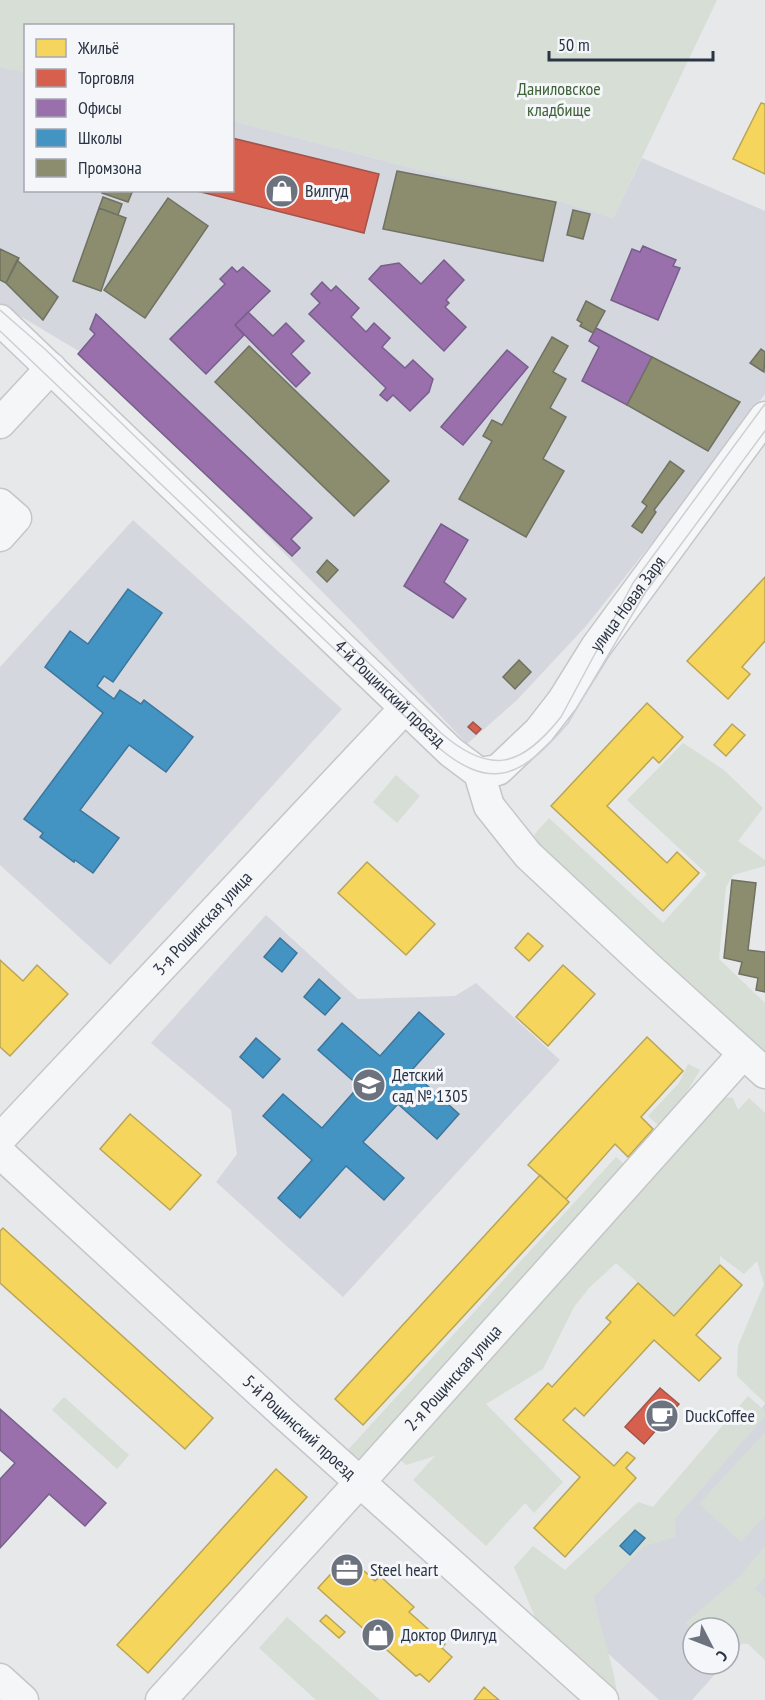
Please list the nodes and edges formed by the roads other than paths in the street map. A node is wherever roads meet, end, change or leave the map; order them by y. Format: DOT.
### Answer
graph roads {
  1 [pos="0,320"];
  2 [pos="51,368"];
  3 [pos="765,417"];
  4 [pos="0,423"];
  5 [pos="0,504"];
  6 [pos="0,536"];
  7 [pos="405,708"];
  8 [pos="480,773"];
  9 [pos="754,1063"];
  10 [pos="0,1139"];
  11 [pos="0,1153"];
  12 [pos="360,1482"];
  13 [pos="0,1679"];
  14 [pos="23,1700"];
  15 [pos="161,1700"];
  16 [pos="603,1700"];
  1 -- 2 [label="street, 4-й Рощинский проезд"];
  2 -- 4 [label="street"];
  2 -- 7 [label="street, 4-й Рощинский проезд"];
  3 -- 8 [label="street, улица Новая Заря"];
  5 -- 6 [label="street"];
  7 -- 8 [label="street, 4-й Рощинский проезд"];
  7 -- 10 [label="street, 3-я Рощинская улица"];
  8 -- 9 [label="street"];
  9 -- 12 [label="street, 2-я Рощинская улица"];
  11 -- 12 [label="street, 5-й Рощинский проезд"];
  12 -- 15 [label="street, 2-я Рощинская улица"];
  12 -- 16 [label="street, 5-й Рощинский проезд"];
  13 -- 14 [label="street"];
}
